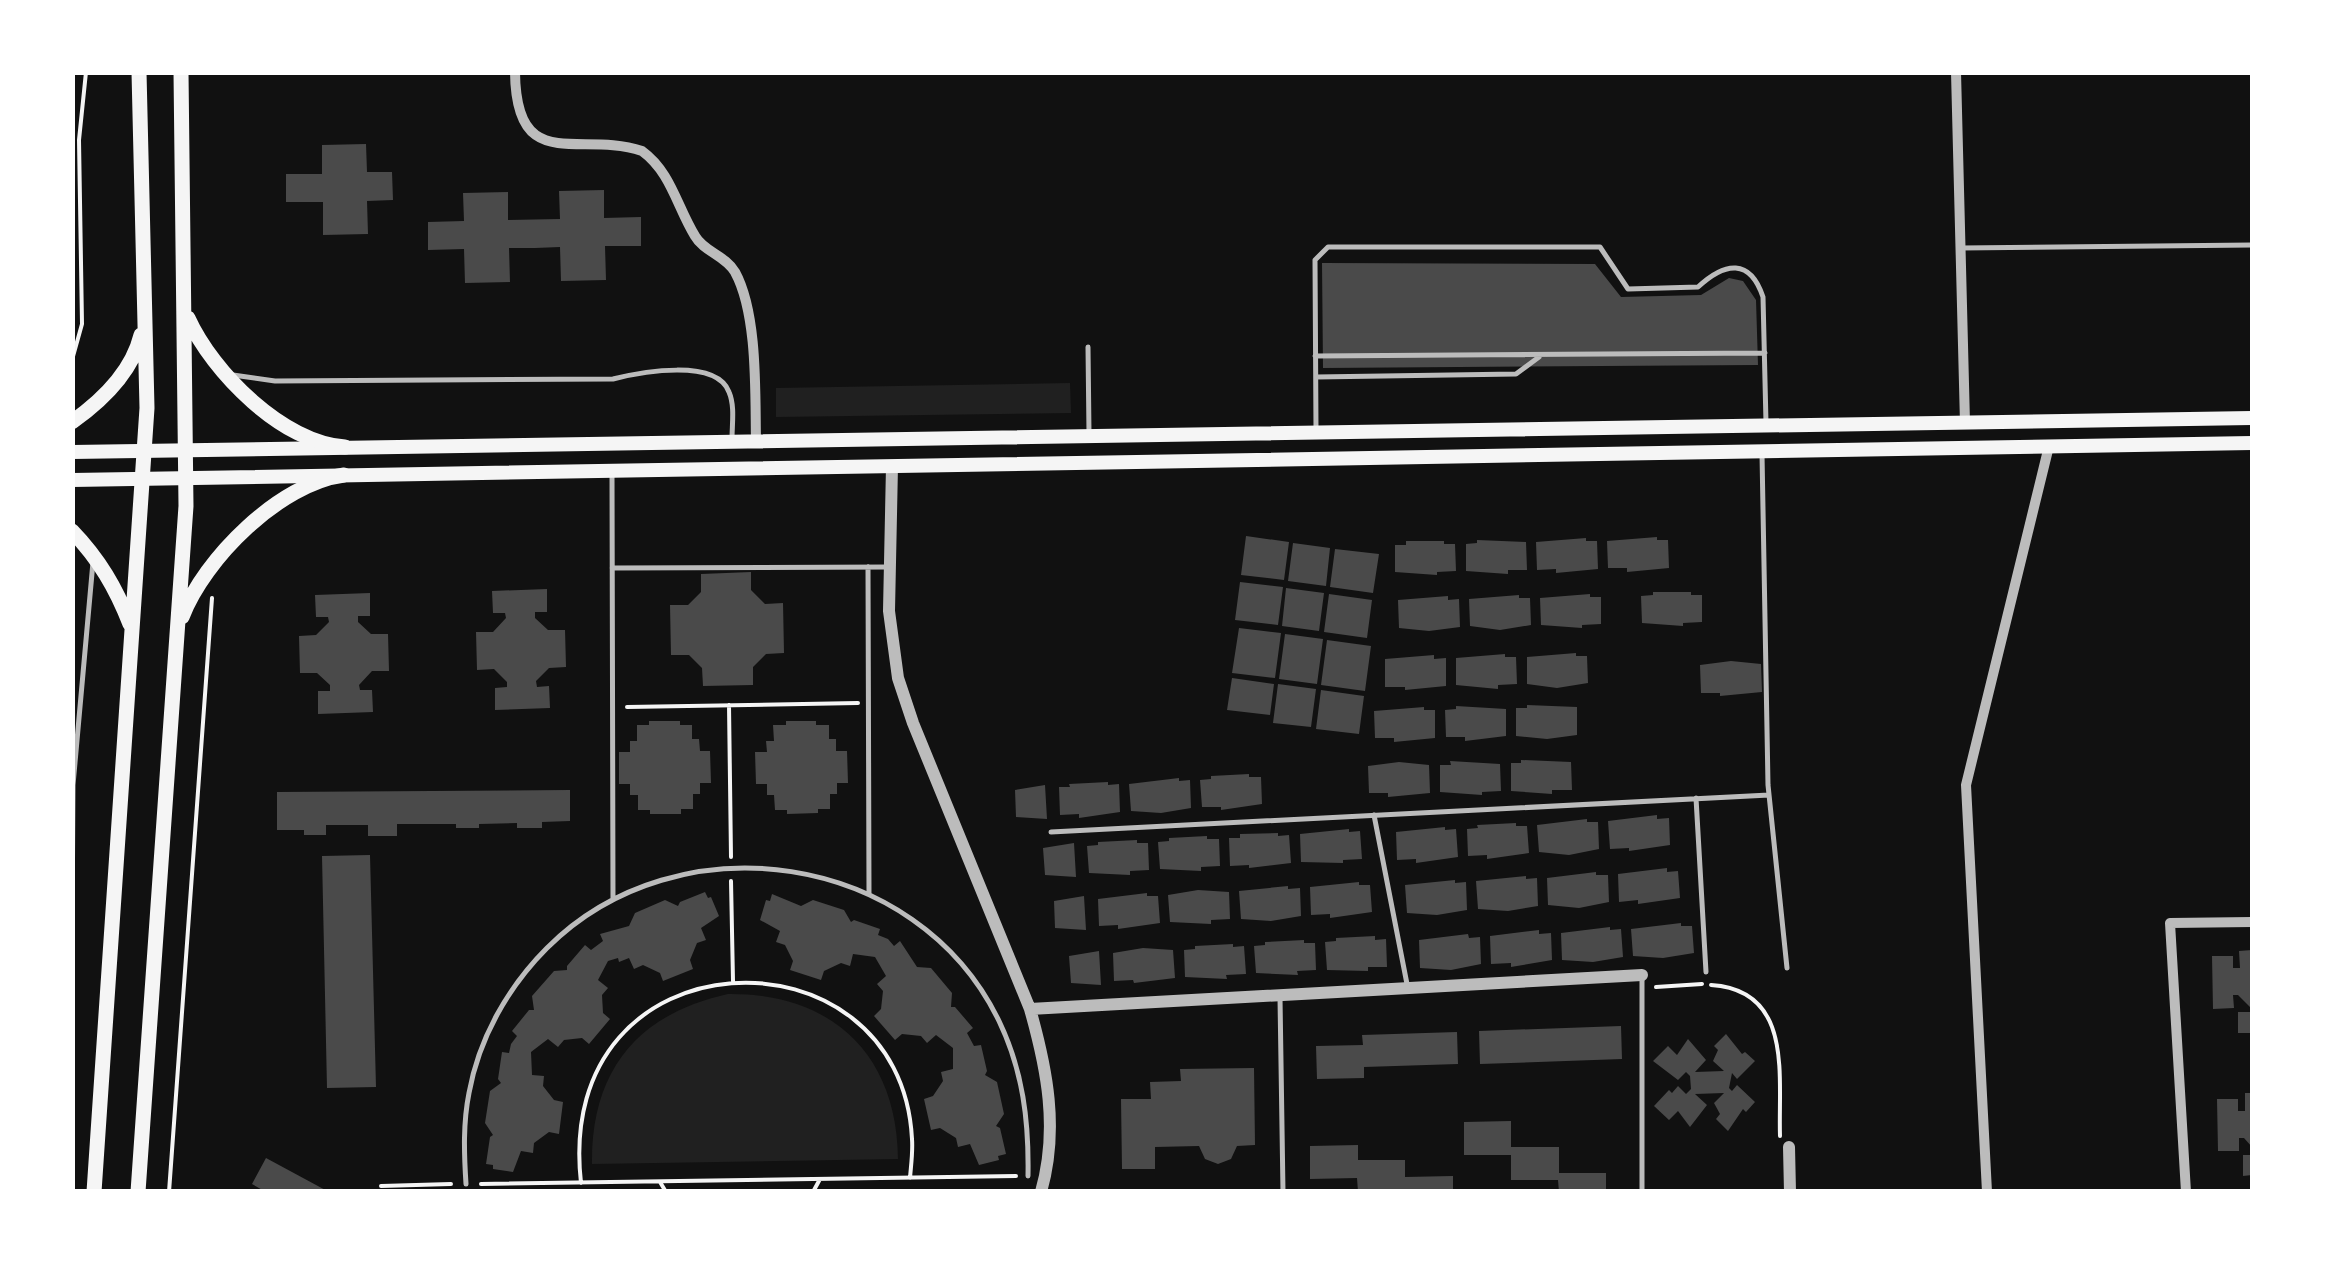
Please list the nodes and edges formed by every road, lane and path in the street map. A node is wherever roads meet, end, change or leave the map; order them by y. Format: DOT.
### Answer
graph roads {
  1 [pos="86,72"];
  2 [pos="139,72"];
  3 [pos="181,72"];
  4 [pos="515,72"];
  5 [pos="1956,72"];
  6 [pos="2252,246"];
  7 [pos="1961,248"];
  8 [pos="185,308"];
  9 [pos="146,316"];
  10 [pos="1088,347"];
  11 [pos="1765,353"];
  12 [pos="1541,355"];
  13 [pos="1315,356"];
  14 [pos="72,360"];
  15 [pos="222,369"];
  16 [pos="1315,377"];
  17 [pos="2252,418"];
  18 [pos="72,422"];
  19 [pos="1966,423"];
  20 [pos="1766,426"];
  21 [pos="1316,433"];
  22 [pos="1089,436"];
  23 [pos="732,442"];
  24 [pos="756,442"];
  25 [pos="2252,443"];
  26 [pos="2049,446"];
  27 [pos="345,448"];
  28 [pos="187,450"];
  29 [pos="144,451"];
  30 [pos="1762,451"];
  31 [pos="72,452"];
  32 [pos="892,466"];
  33 [pos="612,471"];
  34 [pos="344,476"];
  35 [pos="187,478"];
  36 [pos="142,479"];
  37 [pos="72,480"];
  38 [pos="72,531"];
  39 [pos="94,554"];
  40 [pos="214,561"];
  41 [pos="868,567"];
  42 [pos="890,567"];
  43 [pos="612,568"];
  44 [pos="132,630"];
  45 [pos="176,640"];
  46 [pos="868,703"];
  47 [pos="728,705"];
  48 [pos="613,707"];
  49 [pos="1769,795"];
  50 [pos="1696,798"];
  51 [pos="1374,815"];
  52 [pos="1051,832"];
  53 [pos="731,866"];
  54 [pos="869,894"];
  55 [pos="613,900"];
  56 [pos="2252,922"];
  57 [pos="72,935"];
  58 [pos="1787,968"];
  59 [pos="1706,972"];
  60 [pos="1642,975"];
  61 [pos="733,981"];
  62 [pos="1408,988"];
  63 [pos="1280,995"];
  64 [pos="1030,1008"];
  65 [pos="1789,1147"];
  66 [pos="1028,1176"];
  67 [pos="910,1178"];
  68 [pos="820,1179"];
  69 [pos="581,1182"];
  70 [pos="660,1182"];
  71 [pos="466,1184"];
  72 [pos="381,1186"];
  73 [pos="94,1192"];
  74 [pos="138,1192"];
  75 [pos="168,1192"];
  76 [pos="666,1192"];
  77 [pos="812,1192"];
  78 [pos="1041,1192"];
  79 [pos="1283,1192"];
  80 [pos="1642,1192"];
  81 [pos="1790,1192"];
  82 [pos="1987,1192"];
  83 [pos="2186,1192"];
  1 -- 14 [label="path"];
  2 -- 9 [label="main road"];
  3 -- 8 [label="main road"];
  4 -- 24 [label="street"];
  5 -- 7 [label="street"];
  6 -- 7 [label="lane"];
  7 -- 19 [label="street"];
  8 -- 15 [label="main road"];
  8 -- 28 [label="main road"];
  9 -- 18 [label="main road"];
  9 -- 29 [label="main road"];
  10 -- 22 [label="lane"];
  11 -- 12 [label="lane"];
  11 -- 13 [label="lane"];
  11 -- 20 [label="lane"];
  12 -- 13 [label="lane"];
  12 -- 16 [label="lane"];
  13 -- 16 [label="lane"];
  15 -- 23 [label="lane"];
  15 -- 27 [label="main road"];
  16 -- 21 [label="lane"];
  17 -- 19 [label="main road"];
  19 -- 20 [label="main road"];
  20 -- 21 [label="main road"];
  21 -- 22 [label="main road"];
  22 -- 24 [label="main road"];
  23 -- 24 [label="main road"];
  23 -- 27 [label="main road"];
  25 -- 26 [label="main road"];
  26 -- 30 [label="main road"];
  26 -- 82 [label="street"];
  27 -- 28 [label="main road"];
  28 -- 29 [label="main road"];
  28 -- 35 [label="main road"];
  29 -- 31 [label="main road"];
  29 -- 36 [label="main road"];
  30 -- 32 [label="main road"];
  30 -- 49 [label="lane"];
  32 -- 33 [label="main road"];
  32 -- 42 [label="street"];
  33 -- 34 [label="main road"];
  33 -- 43 [label="lane"];
  34 -- 35 [label="main road"];
  34 -- 40 [label="main road"];
  35 -- 36 [label="main road"];
  35 -- 45 [label="main road"];
  36 -- 37 [label="main road"];
  36 -- 44 [label="main road"];
  38 -- 39 [label="main road"];
  39 -- 44 [label="main road"];
  39 -- 57 [label="lane"];
  40 -- 45 [label="main road"];
  40 -- 75 [label="path"];
  41 -- 42 [label="lane"];
  41 -- 43 [label="lane"];
  41 -- 46 [label="lane"];
  42 -- 64 [label="street"];
  43 -- 48 [label="lane"];
  44 -- 73 [label="main road"];
  45 -- 74 [label="main road"];
  46 -- 47 [label="path"];
  46 -- 54 [label="lane"];
  47 -- 48 [label="path"];
  47 -- 53 [label="path"];
  48 -- 55 [label="lane"];
  49 -- 50 [label="lane"];
  49 -- 58 [label="lane"];
  50 -- 51 [label="lane"];
  50 -- 59 [label="lane"];
  51 -- 52 [label="lane"];
  51 -- 62 [label="lane"];
  53 -- 54 [label="lane"];
  53 -- 55 [label="lane"];
  53 -- 61 [label="path"];
  54 -- 66 [label="lane"];
  55 -- 71 [label="lane"];
  56 -- 83 [label="street"];
  60 -- 62 [label="street"];
  60 -- 65 [label="path"];
  60 -- 80 [label="lane"];
  61 -- 67 [label="path"];
  61 -- 69 [label="path"];
  62 -- 63 [label="street"];
  63 -- 64 [label="street"];
  63 -- 79 [label="lane"];
  64 -- 78 [label="street"];
  65 -- 81 [label="street"];
  66 -- 67 [label="path"];
  67 -- 68 [label="path"];
  68 -- 70 [label="path"];
  68 -- 77 [label="path"];
  69 -- 70 [label="path"];
  69 -- 71 [label="path"];
  70 -- 76 [label="path"];
  71 -- 72 [label="path"];
}
